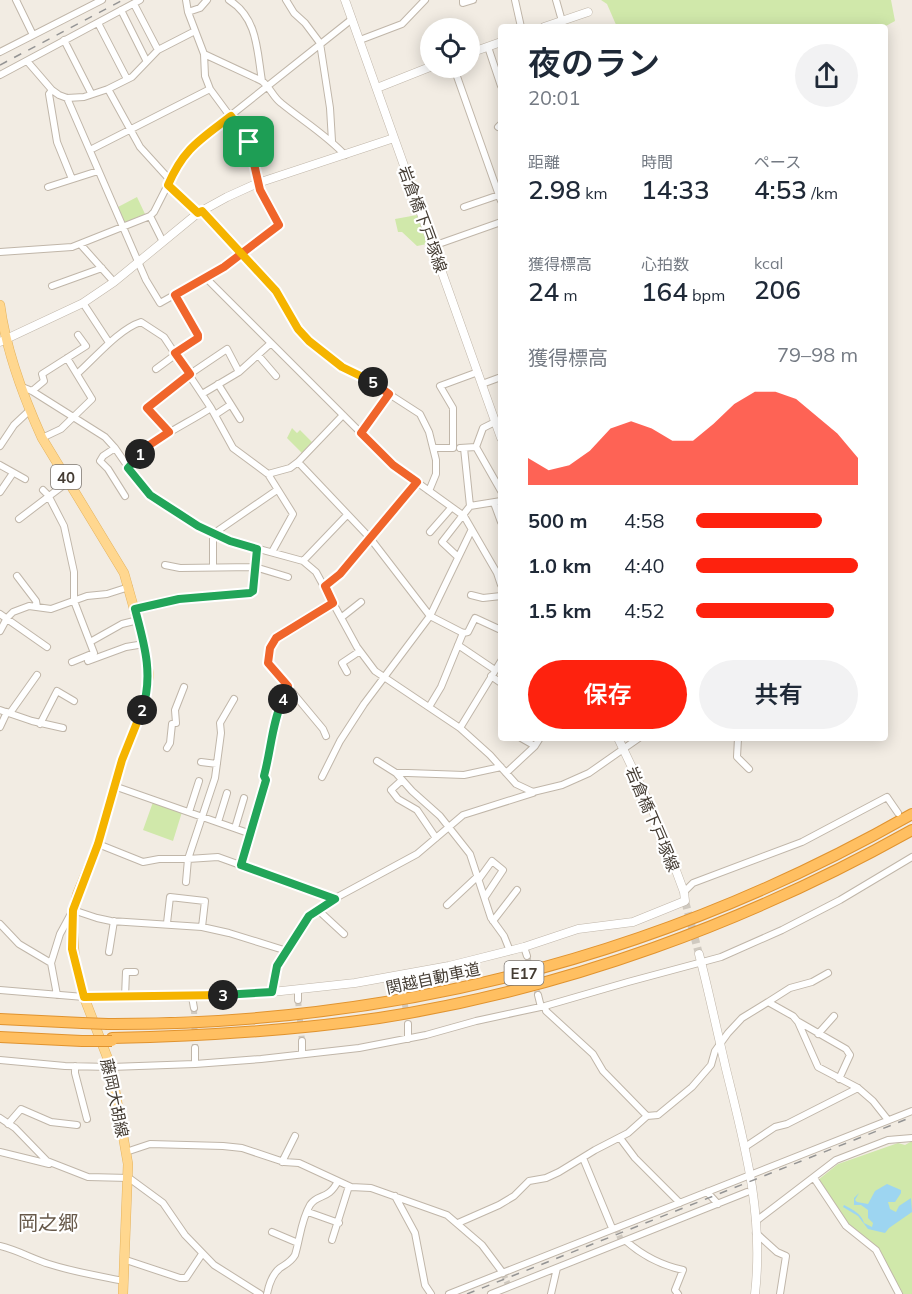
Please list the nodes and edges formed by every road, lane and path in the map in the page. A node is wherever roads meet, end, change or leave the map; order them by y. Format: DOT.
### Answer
graph roads {
  1 [pos="16,0"];
  2 [pos="102,0"];
  3 [pos="141,0"];
  4 [pos="186,0"];
  5 [pos="207,0"];
  6 [pos="229,0"];
  7 [pos="286,0"];
  8 [pos="345,0"];
  9 [pos="425,0"];
  10 [pos="463,0"];
  11 [pos="473,0"];
  12 [pos="515,0"];
  13 [pos="556,0"];
  14 [pos="134,3"];
  15 [pos="121,10"];
  16 [pos="188,12"];
  17 [pos="588,12"];
  18 [pos="352,19"];
  19 [pos="562,21"];
  20 [pos="98,23"];
  21 [pos="520,24"];
  22 [pos="554,24"];
  23 [pos="195,31"];
  24 [pos="33,35"];
  25 [pos="64,40"];
  26 [pos="360,40"];
  27 [pos="320,43"];
  28 [pos="498,43"];
  29 [pos="488,47"];
  30 [pos="158,50"];
  31 [pos="480,50"];
  32 [pos="0,52"];
  33 [pos="204,54"];
  34 [pos="147,60"];
  35 [pos="27,61"];
  36 [pos="420,71"];
  37 [pos="0,75"];
  38 [pos="498,77"];
  39 [pos="458,78"];
  40 [pos="127,79"];
  41 [pos="265,83"];
  42 [pos="377,88"];
  43 [pos="108,89"];
  44 [pos="210,89"];
  45 [pos="52,90"];
  46 [pos="91,93"];
  47 [pos="67,98"];
  48 [pos="231,116"];
  49 [pos="131,130"];
  50 [pos="394,138"];
  51 [pos="332,141"];
  52 [pos="90,150"];
  53 [pos="345,155"];
  54 [pos="98,171"];
  55 [pos="72,179"];
  56 [pos="169,183"];
  57 [pos="258,183"];
  58 [pos="48,187"];
  59 [pos="498,192"];
  60 [pos="498,198"];
  61 [pos="464,207"];
  62 [pos="200,212"];
  63 [pos="150,216"];
  64 [pos="498,223"];
  65 [pos="123,227"];
  66 [pos="162,240"];
  67 [pos="81,245"];
  68 [pos="432,246"];
  69 [pos="0,252"];
  70 [pos="242,255"];
  71 [pos="138,262"];
  72 [pos="102,268"];
  73 [pos="205,277"];
  74 [pos="114,282"];
  75 [pos="52,286"];
  76 [pos="175,295"];
  77 [pos="83,303"];
  78 [pos="0,305"];
  79 [pos="78,335"];
  80 [pos="3,341"];
  81 [pos="108,341"];
  82 [pos="270,344"];
  83 [pos="175,353"];
  84 [pos="258,355"];
  85 [pos="67,358"];
  86 [pos="156,369"];
  87 [pos="239,372"];
  88 [pos="478,372"];
  89 [pos="77,374"];
  90 [pos="190,374"];
  91 [pos="276,376"];
  92 [pos="498,378"];
  93 [pos="218,384"];
  94 [pos="482,384"];
  95 [pos="22,387"];
  96 [pos="32,391"];
  97 [pos="202,394"];
  98 [pos="389,394"];
  99 [pos="230,405"];
  100 [pos="211,408"];
  101 [pos="30,410"];
  102 [pos="215,414"];
  103 [pos="343,415"];
  104 [pos="74,416"];
  105 [pos="240,419"];
  106 [pos="495,422"];
  107 [pos="498,429"];
  108 [pos="169,432"];
  109 [pos="361,433"];
  110 [pos="42,438"];
  111 [pos="0,446"];
  112 [pos="476,447"];
  113 [pos="115,448"];
  114 [pos="435,448"];
  115 [pos="453,448"];
  116 [pos="464,448"];
  117 [pos="298,462"];
  118 [pos="0,465"];
  119 [pos="128,468"];
  120 [pos="13,473"];
  121 [pos="268,474"];
  122 [pos="25,479"];
  123 [pos="69,481"];
  124 [pos="417,482"];
  125 [pos="498,486"];
  126 [pos="277,490"];
  127 [pos="429,491"];
  128 [pos="0,492"];
  129 [pos="46,492"];
  130 [pos="125,496"];
  131 [pos="497,502"];
  132 [pos="470,506"];
  133 [pos="451,508"];
  134 [pos="347,514"];
  135 [pos="464,516"];
  136 [pos="19,519"];
  137 [pos="471,531"];
  138 [pos="430,532"];
  139 [pos="213,534"];
  140 [pos="370,538"];
  141 [pos="257,549"];
  142 [pos="272,552"];
  143 [pos="458,557"];
  144 [pos="303,561"];
  145 [pos="165,566"];
  146 [pos="213,566"];
  147 [pos="255,567"];
  148 [pos="17,576"];
  149 [pos="498,576"];
  150 [pos="288,577"];
  151 [pos="325,586"];
  152 [pos="129,587"];
  153 [pos="471,595"];
  154 [pos="498,597"];
  155 [pos="74,600"];
  156 [pos="361,602"];
  157 [pos="333,603"];
  158 [pos="37,607"];
  159 [pos="135,609"];
  160 [pos="0,614"];
  161 [pos="430,616"];
  162 [pos="342,617"];
  163 [pos="7,618"];
  164 [pos="138,620"];
  165 [pos="498,629"];
  166 [pos="0,631"];
  167 [pos="463,633"];
  168 [pos="90,642"];
  169 [pos="144,644"];
  170 [pos="458,645"];
  171 [pos="47,647"];
  172 [pos="360,651"];
  173 [pos="72,662"];
  174 [pos="88,662"];
  175 [pos="498,666"];
  176 [pos="347,672"];
  177 [pos="493,673"];
  178 [pos="37,675"];
  179 [pos="385,678"];
  180 [pos="498,679"];
  181 [pos="288,686"];
  182 [pos="184,687"];
  183 [pos="234,699"];
  184 [pos="74,701"];
  185 [pos="429,707"];
  186 [pos="5,712"];
  187 [pos="40,723"];
  188 [pos="0,727"];
  189 [pos="63,728"];
  190 [pos="460,728"];
  191 [pos="326,736"];
  192 [pos="526,741"];
  193 [pos="538,741"];
  194 [pos="620,741"];
  195 [pos="634,741"];
  196 [pos="738,741"];
  197 [pos="535,746"];
  198 [pos="167,748"];
  199 [pos="623,748"];
  200 [pos="377,761"];
  201 [pos="201,762"];
  202 [pos="217,764"];
  203 [pos="501,767"];
  204 [pos="749,769"];
  205 [pos="396,772"];
  206 [pos="506,773"];
  207 [pos="322,777"];
  208 [pos="402,780"];
  209 [pos="199,782"];
  210 [pos="114,786"];
  211 [pos="533,792"];
  212 [pos="227,793"];
  213 [pos="244,798"];
  214 [pos="189,812"];
  215 [pos="898,813"];
  216 [pos="912,814"];
  217 [pos="202,817"];
  218 [pos="218,822"];
  219 [pos="450,826"];
  220 [pos="235,828"];
  221 [pos="912,830"];
  222 [pos="251,834"];
  223 [pos="436,838"];
  224 [pos="98,844"];
  225 [pos="912,857"];
  226 [pos="188,860"];
  227 [pos="241,865"];
  228 [pos="479,878"];
  229 [pos="186,882"];
  230 [pos="517,890"];
  231 [pos="485,897"];
  232 [pos="684,897"];
  233 [pos="335,899"];
  234 [pos="447,905"];
  235 [pos="73,910"];
  236 [pos="318,910"];
  237 [pos="114,921"];
  238 [pos="494,921"];
  239 [pos="167,923"];
  240 [pos="0,924"];
  241 [pos="202,927"];
  242 [pos="344,934"];
  243 [pos="524,947"];
  244 [pos="287,951"];
  245 [pos="510,951"];
  246 [pos="109,952"];
  247 [pos="527,957"];
  248 [pos="700,958"];
  249 [pos="51,963"];
  250 [pos="135,972"];
  251 [pos="828,973"];
  252 [pos="401,976"];
  253 [pos="402,986"];
  254 [pos="298,989"];
  255 [pos="0,990"];
  256 [pos="272,992"];
  257 [pos="57,995"];
  258 [pos="538,995"];
  259 [pos="84,997"];
  260 [pos="125,997"];
  261 [pos="192,997"];
  262 [pos="298,1000"];
  263 [pos="768,1002"];
  264 [pos="543,1007"];
  265 [pos="194,1008"];
  266 [pos="834,1016"];
  267 [pos="0,1019"];
  268 [pos="798,1022"];
  269 [pos="408,1024"];
  270 [pos="818,1034"];
  271 [pos="0,1035"];
  272 [pos="408,1039"];
  273 [pos="302,1041"];
  274 [pos="720,1044"];
  275 [pos="195,1048"];
  276 [pos="302,1054"];
  277 [pos="0,1060"];
  278 [pos="195,1064"];
  279 [pos="75,1066"];
  280 [pos="111,1067"];
  281 [pos="839,1079"];
  282 [pos="858,1088"];
  283 [pos="912,1111"];
  284 [pos="646,1116"];
  285 [pos="0,1118"];
  286 [pos="87,1119"];
  287 [pos="888,1120"];
  288 [pos="8,1124"];
  289 [pos="77,1125"];
  290 [pos="295,1136"];
  291 [pos="620,1138"];
  292 [pos="912,1138"];
  293 [pos="745,1147"];
  294 [pos="0,1152"];
  295 [pos="126,1152"];
  296 [pos="583,1158"];
  297 [pos="282,1162"];
  298 [pos="56,1165"];
  299 [pos="751,1174"];
  300 [pos="129,1178"];
  301 [pos="814,1178"];
  302 [pos="338,1181"];
  303 [pos="350,1186"];
  304 [pos="707,1192"];
  305 [pos="747,1192"];
  306 [pos="395,1196"];
  307 [pos="680,1203"];
  308 [pos="718,1204"];
  309 [pos="308,1212"];
  310 [pos="756,1221"];
  311 [pos="339,1223"];
  312 [pos="458,1223"];
  313 [pos="612,1228"];
  314 [pos="272,1232"];
  315 [pos="756,1233"];
  316 [pos="332,1239"];
  317 [pos="626,1241"];
  318 [pos="298,1243"];
  319 [pos="0,1246"];
  320 [pos="202,1254"];
  321 [pos="126,1260"];
  322 [pos="557,1268"];
  323 [pos="503,1273"];
  324 [pos="124,1281"];
  325 [pos="123,1294"];
  326 [pos="260,1294"];
  327 [pos="267,1294"];
  328 [pos="431,1294"];
  329 [pos="449,1294"];
  330 [pos="491,1294"];
  331 [pos="551,1294"];
  332 [pos="678,1294"];
  333 [pos="755,1294"];
  334 [pos="780,1294"];
  335 [pos="899,1294"];
  1 -- 24 [label="street"];
  2 -- 24 [label="street"];
  3 -- 14 [label="street"];
  4 -- 16 [label="street"];
  5 -- 16 [label="street"];
  6 -- 41 [label="street"];
  7 -- 27 [label="street"];
  8 -- 18 [label="street, 岩倉橋下戸塚線"];
  9 -- 26 [label="street"];
  10 -- 11 [label="street"];
  12 -- 21 [label="street"];
  13 -- 19 [label="street"];
  14 -- 15 [label="street"];
  14 -- 30 [label="street"];
  15 -- 20 [label="street"];
  15 -- 34 [label="street"];
  16 -- 23 [label="street"];
  17 -- 19 [label="street"];
  18 -- 26 [label="street, 岩倉橋下戸塚線"];
  18 -- 27 [label="street"];
  19 -- 22 [label="street"];
  20 -- 25 [label="street"];
  20 -- 40 [label="street"];
  23 -- 30 [label="street"];
  23 -- 33 [label="street"];
  24 -- 32 [label="street"];
  25 -- 35 [label="street"];
  25 -- 46 [label="street"];
  26 -- 42 [label="street, 岩倉橋下戸塚線"];
  27 -- 41 [label="street"];
  27 -- 51 [label="street"];
  28 -- 29 [label="street"];
  29 -- 31 [label="street"];
  29 -- 38 [label="street"];
  30 -- 34 [label="street"];
  33 -- 41 [label="street"];
  33 -- 44 [label="street"];
  34 -- 40 [label="street"];
  35 -- 37 [label="street"];
  35 -- 45 [label="street"];
  36 -- 42 [label="street"];
  39 -- 59 [label="street"];
  40 -- 43 [label="street"];
  41 -- 48 [label="street"];
  41 -- 51 [label="street"];
  42 -- 50 [label="street, 岩倉橋下戸塚線"];
  43 -- 46 [label="street"];
  43 -- 49 [label="street"];
  44 -- 48 [label="street"];
  44 -- 49 [label="street"];
  45 -- 47 [label="street"];
  45 -- 55 [label="street"];
  46 -- 47 [label="street"];
  47 -- 52 [label="street"];
  48 -- 56 [label="street"];
  48 -- 57 [label="street"];
  49 -- 52 [label="street"];
  49 -- 56 [label="street"];
  50 -- 53 [label="street"];
  50 -- 68 [label="street, 岩倉橋下戸塚線"];
  51 -- 53 [label="street"];
  52 -- 54 [label="street"];
  53 -- 57 [label="street"];
  54 -- 55 [label="street"];
  54 -- 65 [label="street"];
  55 -- 58 [label="street"];
  56 -- 62 [label="street"];
  56 -- 63 [label="street"];
  57 -- 62 [label="street"];
  57 -- 70 [label="street"];
  60 -- 61 [label="street"];
  62 -- 66 [label="street"];
  62 -- 70 [label="street"];
  63 -- 65 [label="street"];
  63 -- 66 [label="street"];
  64 -- 68 [label="street"];
  65 -- 67 [label="street"];
  65 -- 71 [label="street"];
  66 -- 71 [label="street"];
  67 -- 69 [label="street"];
  67 -- 72 [label="street"];
  68 -- 88 [label="street, 岩倉橋下戸塚線"];
  70 -- 73 [label="street"];
  70 -- 98 [label="street"];
  71 -- 74 [label="street"];
  71 -- 76 [label="street"];
  72 -- 74 [label="street"];
  72 -- 75 [label="street"];
  73 -- 76 [label="street"];
  73 -- 82 [label="street"];
  74 -- 77 [label="street"];
  76 -- 83 [label="street"];
  77 -- 80 [label="street"];
  77 -- 81 [label="street"];
  78 -- 80 [label="main road, 藤岡大胡線 / 40"];
  79 -- 85 [label="street"];
  80 -- 95 [label="main road, 藤岡大胡線 / 40"];
  82 -- 84 [label="street"];
  82 -- 103 [label="street"];
  83 -- 86 [label="street"];
  83 -- 89 [label="street"];
  83 -- 90 [label="street"];
  84 -- 87 [label="street"];
  84 -- 91 [label="street"];
  85 -- 89 [label="street"];
  85 -- 96 [label="street"];
  87 -- 90 [label="street"];
  87 -- 93 [label="street"];
  88 -- 94 [label="street, 岩倉橋下戸塚線"];
  88 -- 115 [label="street"];
  89 -- 104 [label="street"];
  90 -- 97 [label="street"];
  90 -- 108 [label="street"];
  92 -- 94 [label="street"];
  93 -- 97 [label="street"];
  93 -- 99 [label="street"];
  94 -- 106 [label="street, 岩倉橋下戸塚線"];
  95 -- 96 [label="street"];
  95 -- 101 [label="main road, 藤岡大胡線 / 40"];
  96 -- 104 [label="street"];
  97 -- 100 [label="street"];
  98 -- 109 [label="street"];
  98 -- 114 [label="street"];
  99 -- 102 [label="street"];
  99 -- 105 [label="street"];
  100 -- 102 [label="street"];
  100 -- 108 [label="street"];
  101 -- 110 [label="main road, 藤岡大胡線 / 40"];
  101 -- 111 [label="street"];
  102 -- 121 [label="street"];
  103 -- 109 [label="street"];
  103 -- 117 [label="street"];
  104 -- 110 [label="street"];
  104 -- 113 [label="street"];
  106 -- 107 [label="street, 岩倉橋下戸塚線"];
  106 -- 112 [label="street"];
  108 -- 119 [label="street"];
  109 -- 124 [label="street"];
  110 -- 123 [label="main road, 藤岡大胡線 / 40"];
  112 -- 116 [label="street"];
  112 -- 125 [label="street"];
  113 -- 119 [label="street"];
  113 -- 130 [label="street"];
  114 -- 115 [label="street"];
  114 -- 127 [label="street"];
  115 -- 116 [label="street"];
  116 -- 132 [label="street"];
  117 -- 121 [label="street"];
  117 -- 134 [label="street"];
  118 -- 120 [label="street"];
  119 -- 139 [label="street"];
  120 -- 122 [label="street"];
  120 -- 128 [label="street"];
  121 -- 126 [label="street"];
  123 -- 129 [label="street"];
  123 -- 152 [label="main road, 藤岡大胡線 / 40"];
  124 -- 127 [label="street"];
  124 -- 140 [label="street"];
  126 -- 139 [label="street"];
  126 -- 142 [label="street"];
  127 -- 133 [label="street"];
  129 -- 136 [label="street"];
  129 -- 155 [label="street"];
  131 -- 132 [label="street"];
  132 -- 135 [label="street"];
  133 -- 135 [label="street"];
  133 -- 138 [label="street"];
  134 -- 140 [label="street"];
  134 -- 144 [label="street"];
  135 -- 137 [label="street"];
  135 -- 143 [label="street"];
  137 -- 143 [label="street"];
  137 -- 149 [label="street"];
  139 -- 141 [label="street"];
  139 -- 146 [label="street"];
  140 -- 151 [label="street"];
  140 -- 161 [label="street"];
  141 -- 142 [label="street"];
  141 -- 147 [label="street"];
  142 -- 144 [label="street"];
  143 -- 161 [label="street"];
  144 -- 151 [label="street"];
  145 -- 146 [label="street"];
  146 -- 147 [label="street"];
  147 -- 150 [label="street"];
  147 -- 159 [label="street"];
  148 -- 158 [label="street"];
  151 -- 157 [label="street"];
  152 -- 155 [label="street"];
  152 -- 159 [label="main road, 藤岡大胡線 / 40"];
  153 -- 154 [label="street"];
  155 -- 158 [label="street"];
  155 -- 168 [label="street"];
  156 -- 162 [label="street"];
  157 -- 162 [label="street"];
  157 -- 181 [label="street"];
  158 -- 163 [label="street"];
  159 -- 164 [label="main road, 藤岡大胡線 / 40"];
  160 -- 163 [label="street"];
  161 -- 167 [label="street"];
  161 -- 179 [label="street"];
  162 -- 172 [label="street"];
  163 -- 166 [label="street"];
  163 -- 171 [label="street"];
  164 -- 168 [label="street"];
  164 -- 169 [label="main road, 藤岡大胡線 / 40"];
  165 -- 167 [label="street"];
  167 -- 170 [label="street"];
  168 -- 173 [label="street"];
  169 -- 174 [label="street"];
  169 -- 210 [label="main road, 藤岡大胡線 / 40"];
  170 -- 177 [label="street"];
  170 -- 185 [label="street"];
  172 -- 176 [label="street"];
  172 -- 179 [label="street"];
  175 -- 177 [label="street"];
  177 -- 180 [label="street"];
  177 -- 190 [label="street"];
  178 -- 186 [label="street"];
  179 -- 185 [label="street"];
  179 -- 207 [label="street"];
  181 -- 191 [label="street"];
  181 -- 222 [label="street"];
  182 -- 198 [label="street"];
  183 -- 202 [label="street"];
  184 -- 187 [label="street"];
  185 -- 190 [label="street"];
  186 -- 187 [label="street"];
  186 -- 188 [label="street"];
  187 -- 189 [label="street"];
  190 -- 203 [label="street"];
  192 -- 197 [label="street"];
  193 -- 197 [label="street"];
  194 -- 199 [label="street, 岩倉橋下戸塚線"];
  195 -- 199 [label="street"];
  196 -- 204 [label="street"];
  197 -- 206 [label="street"];
  199 -- 211 [label="street"];
  199 -- 232 [label="street, 岩倉橋下戸塚線"];
  200 -- 205 [label="street"];
  201 -- 202 [label="street"];
  202 -- 217 [label="street"];
  203 -- 205 [label="street"];
  203 -- 206 [label="street"];
  205 -- 208 [label="street"];
  206 -- 211 [label="street"];
  208 -- 219 [label="street"];
  208 -- 223 [label="street"];
  209 -- 214 [label="street"];
  210 -- 214 [label="street"];
  210 -- 224 [label="main road, 藤岡大胡線 / 40"];
  211 -- 219 [label="street"];
  212 -- 218 [label="street"];
  213 -- 220 [label="street"];
  214 -- 217 [label="street"];
  215 -- 232 [label="street"];
  216 -- 267 [label="highway, 関越自動車道 / E17, bridge"];
  217 -- 218 [label="street"];
  217 -- 226 [label="street"];
  218 -- 220 [label="street"];
  219 -- 223 [label="street"];
  219 -- 228 [label="street"];
  220 -- 222 [label="street"];
  221 -- 271 [label="highway, 関越自動車道 / E17, bridge"];
  222 -- 227 [label="street"];
  223 -- 233 [label="street"];
  224 -- 226 [label="street"];
  224 -- 235 [label="main road, 藤岡大胡線 / 40"];
  225 -- 248 [label="street"];
  226 -- 227 [label="street"];
  226 -- 229 [label="street"];
  227 -- 233 [label="street"];
  228 -- 231 [label="street"];
  228 -- 231 [label="street"];
  228 -- 234 [label="street"];
  230 -- 238 [label="street"];
  231 -- 238 [label="street"];
  232 -- 243 [label="street"];
  233 -- 236 [label="street"];
  235 -- 237 [label="street"];
  235 -- 249 [label="street"];
  235 -- 259 [label="main road, 藤岡大胡線 / 40"];
  236 -- 242 [label="street"];
  236 -- 244 [label="street"];
  237 -- 239 [label="street"];
  237 -- 246 [label="street"];
  238 -- 245 [label="street"];
  239 -- 241 [label="street"];
  239 -- 241 [label="street"];
  240 -- 249 [label="street"];
  241 -- 244 [label="street"];
  243 -- 245 [label="street"];
  243 -- 247 [label="street"];
  244 -- 256 [label="street"];
  245 -- 252 [label="street"];
  248 -- 264 [label="street"];
  248 -- 274 [label="street"];
  249 -- 257 [label="street"];
  250 -- 260 [label="street"];
  251 -- 263 [label="street"];
  252 -- 253 [label="street"];
  252 -- 254 [label="street"];
  254 -- 256 [label="street"];
  254 -- 262 [label="street"];
  255 -- 257 [label="street"];
  256 -- 261 [label="street"];
  257 -- 259 [label="street"];
  258 -- 264 [label="street"];
  259 -- 260 [label="street"];
  259 -- 280 [label="main road, 藤岡大胡線 / 40"];
  260 -- 261 [label="street"];
  261 -- 265 [label="street"];
  263 -- 268 [label="street"];
  263 -- 274 [label="street"];
  264 -- 272 [label="street"];
  264 -- 284 [label="street"];
  266 -- 270 [label="street"];
  268 -- 270 [label="street"];
  268 -- 281 [label="street"];
  269 -- 272 [label="street"];
  270 -- 281 [label="street"];
  272 -- 276 [label="street"];
  273 -- 276 [label="street"];
  274 -- 284 [label="street"];
  274 -- 293 [label="street"];
  275 -- 278 [label="street"];
  276 -- 278 [label="street"];
  277 -- 279 [label="street"];
  278 -- 280 [label="street"];
  279 -- 280 [label="street"];
  279 -- 286 [label="street"];
  280 -- 295 [label="main road, 藤岡大胡線 / 40"];
  281 -- 282 [label="street"];
  282 -- 287 [label="street"];
  282 -- 293 [label="street"];
  283 -- 287 [label="street"];
  284 -- 291 [label="street"];
  285 -- 288 [label="street"];
  287 -- 299 [label="street"];
  288 -- 289 [label="street"];
  288 -- 298 [label="street"];
  290 -- 297 [label="street"];
  291 -- 296 [label="street"];
  291 -- 307 [label="street"];
  292 -- 301 [label="street"];
  293 -- 299 [label="street"];
  294 -- 298 [label="street"];
  295 -- 297 [label="street"];
  295 -- 300 [label="main road, 藤岡大胡線 / 40"];
  296 -- 312 [label="street"];
  296 -- 313 [label="street"];
  297 -- 302 [label="street"];
  298 -- 300 [label="street"];
  299 -- 304 [label="street"];
  299 -- 310 [label="street"];
  300 -- 320 [label="street"];
  300 -- 321 [label="main road, 藤岡大胡線 / 40"];
  301 -- 310 [label="street"];
  301 -- 335 [label="street"];
  302 -- 303 [label="street"];
  302 -- 309 [label="street"];
  303 -- 306 [label="street"];
  303 -- 311 [label="street"];
  304 -- 307 [label="street"];
  304 -- 308 [label="street"];
  305 -- 308 [label="street"];
  306 -- 312 [label="street"];
  306 -- 328 [label="street"];
  307 -- 313 [label="street"];
  308 -- 317 [label="street"];
  309 -- 311 [label="street"];
  309 -- 318 [label="street"];
  310 -- 315 [label="street"];
  311 -- 316 [label="street"];
  312 -- 323 [label="street"];
  313 -- 323 [label="street"];
  314 -- 318 [label="street"];
  315 -- 333 [label="street"];
  315 -- 334 [label="street"];
  317 -- 322 [label="street"];
  317 -- 332 [label="street"];
  318 -- 327 [label="street"];
  319 -- 324 [label="street"];
  320 -- 321 [label="street"];
  320 -- 326 [label="street"];
  321 -- 324 [label="main road, 藤岡大胡線 / 40"];
  322 -- 330 [label="street"];
  322 -- 331 [label="street"];
  323 -- 329 [label="street"];
  324 -- 325 [label="main road, 藤岡大胡線 / 40"];
}
